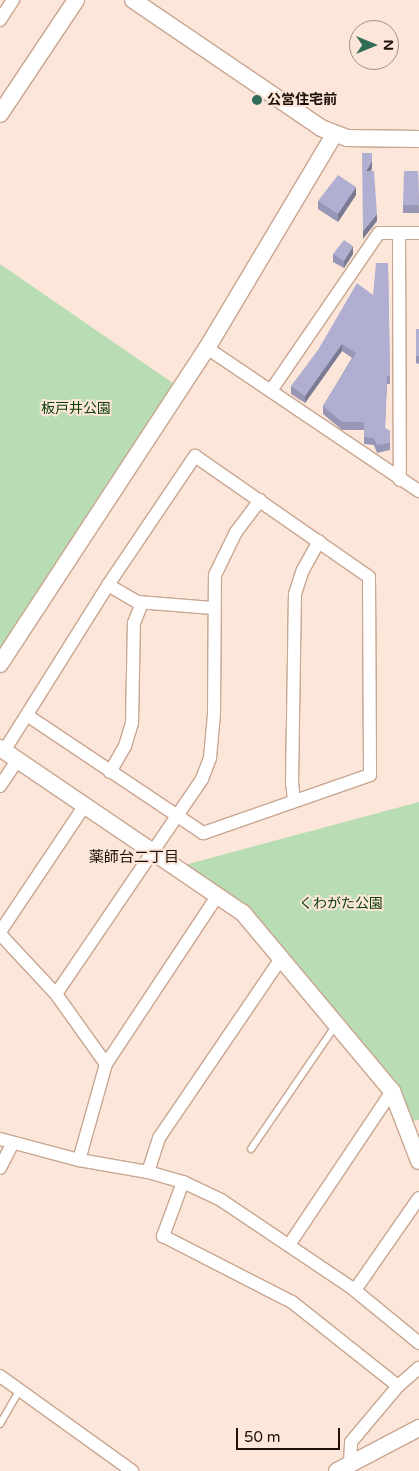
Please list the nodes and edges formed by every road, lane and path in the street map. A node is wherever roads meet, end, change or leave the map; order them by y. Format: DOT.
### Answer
graph roads {
  1 [pos="13,0"];
  2 [pos="76,0"];
  3 [pos="133,0"];
  4 [pos="0,20"];
  5 [pos="0,114"];
  6 [pos="334,135"];
  7 [pos="419,139"];
  8 [pos="399,233"];
  9 [pos="419,233"];
  10 [pos="207,348"];
  11 [pos="272,389"];
  12 [pos="400,480"];
  13 [pos="419,491"];
  14 [pos="260,500"];
  15 [pos="319,541"];
  16 [pos="108,585"];
  17 [pos="142,603"];
  18 [pos="213,608"];
  19 [pos="2,655"];
  20 [pos="28,716"];
  21 [pos="8,753"];
  22 [pos="110,772"];
  23 [pos="0,786"];
  24 [pos="294,801"];
  25 [pos="85,805"];
  26 [pos="178,818"];
  27 [pos="152,850"];
  28 [pos="218,895"];
  29 [pos="0,933"];
  30 [pos="282,957"];
  31 [pos="56,994"];
  32 [pos="337,1024"];
  33 [pos="106,1064"];
  34 [pos="392,1091"];
  35 [pos="6,1142"];
  36 [pos="252,1149"];
  37 [pos="79,1160"];
  38 [pos="419,1161"];
  39 [pos="0,1168"];
  40 [pos="148,1172"];
  41 [pos="183,1182"];
  42 [pos="419,1198"];
  43 [pos="289,1246"];
  44 [pos="355,1290"];
  45 [pos="419,1343"];
  46 [pos="419,1368"];
  47 [pos="0,1376"];
  48 [pos="398,1386"];
  49 [pos="20,1390"];
  50 [pos="0,1424"];
  51 [pos="419,1428"];
  52 [pos="343,1467"];
  53 [pos="132,1471"];
  1 -- 4 [label="street"];
  2 -- 5 [label="street"];
  3 -- 6 [label="street"];
  6 -- 7 [label="street"];
  6 -- 10 [label="street"];
  8 -- 9 [label="street"];
  8 -- 11 [label="street"];
  8 -- 12 [label="street"];
  10 -- 11 [label="street"];
  10 -- 19 [label="street"];
  11 -- 12 [label="street"];
  12 -- 13 [label="street"];
  14 -- 15 [label="street"];
  14 -- 16 [label="street"];
  14 -- 18 [label="street"];
  15 -- 24 [label="street"];
  15 -- 24 [label="street"];
  16 -- 17 [label="street"];
  16 -- 20 [label="street"];
  17 -- 18 [label="street"];
  17 -- 22 [label="street"];
  18 -- 26 [label="street"];
  20 -- 21 [label="street"];
  20 -- 22 [label="street"];
  21 -- 23 [label="street"];
  21 -- 25 [label="street"];
  22 -- 26 [label="street"];
  24 -- 26 [label="street"];
  25 -- 27 [label="street"];
  25 -- 29 [label="street"];
  26 -- 27 [label="street"];
  27 -- 28 [label="street"];
  27 -- 31 [label="street"];
  28 -- 30 [label="street"];
  28 -- 33 [label="street"];
  29 -- 31 [label="street"];
  30 -- 32 [label="street"];
  30 -- 40 [label="street"];
  31 -- 33 [label="street"];
  32 -- 34 [label="street"];
  32 -- 36 [label="lane"];
  33 -- 37 [label="street"];
  34 -- 38 [label="street"];
  34 -- 43 [label="street"];
  35 -- 37 [label="street"];
  35 -- 39 [label="street"];
  37 -- 40 [label="street"];
  40 -- 41 [label="street"];
  41 -- 43 [label="street"];
  41 -- 48 [label="street"];
  42 -- 44 [label="street"];
  43 -- 44 [label="street"];
  44 -- 45 [label="street"];
  46 -- 48 [label="street"];
  47 -- 49 [label="street"];
  48 -- 52 [label="street"];
  49 -- 50 [label="lane"];
  49 -- 53 [label="street"];
  51 -- 52 [label="street"];
}
